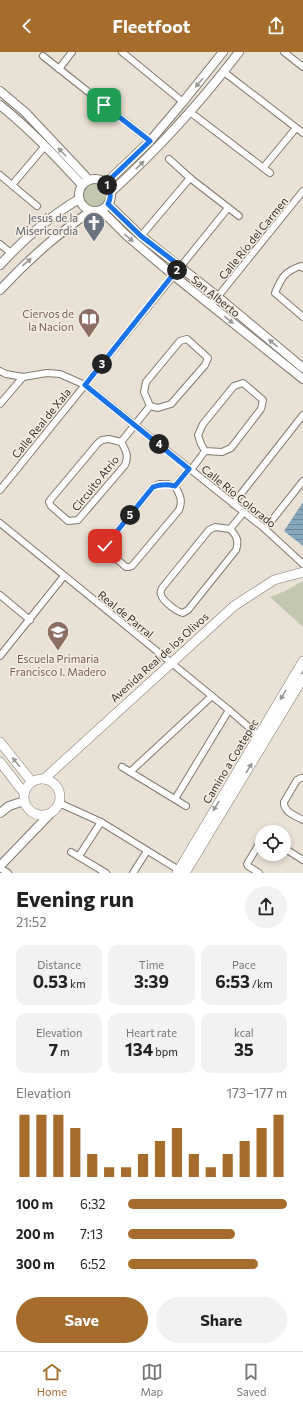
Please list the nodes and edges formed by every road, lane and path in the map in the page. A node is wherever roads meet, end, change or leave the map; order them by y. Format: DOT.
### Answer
graph roads {
  1 [pos="72,52"];
  2 [pos="122,52"];
  3 [pos="223,52"];
  4 [pos="239,52"];
  5 [pos="289,53"];
  6 [pos="43,56"];
  7 [pos="303,67"];
  8 [pos="59,69"];
  9 [pos="224,72"];
  10 [pos="0,91"];
  11 [pos="184,102"];
  12 [pos="0,105"];
  13 [pos="190,112"];
  14 [pos="296,128"];
  15 [pos="303,133"];
  16 [pos="150,141"];
  17 [pos="45,146"];
  18 [pos="169,159"];
  19 [pos="263,168"];
  20 [pos="270,173"];
  21 [pos="0,175"];
  22 [pos="190,178"];
  23 [pos="85,183"];
  24 [pos="106,183"];
  25 [pos="12,185"];
  26 [pos="303,191"];
  27 [pos="111,192"];
  28 [pos="79,199"];
  29 [pos="108,204"];
  30 [pos="37,206"];
  31 [pos="228,208"];
  32 [pos="101,210"];
  33 [pos="91,211"];
  34 [pos="239,216"];
  35 [pos="141,236"];
  36 [pos="0,244"];
  37 [pos="11,253"];
  38 [pos="0,265"];
  39 [pos="180,266"];
  40 [pos="303,268"];
  41 [pos="173,275"];
  42 [pos="0,290"];
  43 [pos="218,297"];
  44 [pos="211,305"];
  45 [pos="303,317"];
  46 [pos="303,368"];
  47 [pos="0,372"];
  48 [pos="23,377"];
  49 [pos="303,379"];
  50 [pos="85,385"];
  51 [pos="0,404"];
  52 [pos="150,406"];
  53 [pos="303,415"];
  54 [pos="135,425"];
  55 [pos="121,442"];
  56 [pos="205,451"];
  57 [pos="190,469"];
  58 [pos="303,481"];
  59 [pos="175,486"];
  60 [pos="0,490"];
  61 [pos="233,504"];
  62 [pos="244,512"];
  63 [pos="0,523"];
  64 [pos="230,529"];
  65 [pos="264,529"];
  66 [pos="303,564"];
  67 [pos="303,572"];
  68 [pos="64,576"];
  69 [pos="0,595"];
  70 [pos="30,620"];
  71 [pos="0,656"];
  72 [pos="303,661"];
  73 [pos="170,663"];
  74 [pos="303,678"];
  75 [pos="212,696"];
  76 [pos="230,710"];
  77 [pos="259,736"];
  78 [pos="0,742"];
  79 [pos="0,762"];
  80 [pos="122,767"];
  81 [pos="130,772"];
  82 [pos="303,778"];
  83 [pos="44,779"];
  84 [pos="32,782"];
  85 [pos="24,797"];
  86 [pos="176,799"];
  87 [pos="59,803"];
  88 [pos="186,806"];
  89 [pos="0,813"];
  90 [pos="51,813"];
  91 [pos="303,820"];
  92 [pos="101,822"];
  93 [pos="255,849"];
  94 [pos="147,851"];
  95 [pos="71,852"];
  96 [pos="291,852"];
  97 [pos="79,856"];
  98 [pos="303,860"];
  99 [pos="0,867"];
  100 [pos="181,872"];
  101 [pos="8,873"];
  102 [pos="106,873"];
  103 [pos="133,873"];
  104 [pos="259,873"];
  1 -- 8 [label="street"];
  2 -- 11 [label="street"];
  3 -- 11 [label="street, one-way"];
  4 -- 9 [label="street"];
  5 -- 7 [label="street"];
  6 -- 8 [label="street"];
  8 -- 16 [label="street"];
  9 -- 13 [label="street"];
  9 -- 14 [label="street"];
  23 -- 10 [label="street, one-way"];
  11 -- 16 [label="street"];
  12 -- 17 [label="street"];
  13 -- 19 [label="street"];
  27 -- 13 [label="street, one-way"];
  14 -- 15 [label="street"];
  14 -- 19 [label="street"];
  16 -- 24 [label="street"];
  17 -- 23 [label="street"];
  17 -- 25 [label="street"];
  18 -- 22 [label="street"];
  19 -- 20 [label="street"];
  21 -- 25 [label="street"];
  22 -- 31 [label="street"];
  22 -- 35 [label="street"];
  23 -- 24 [label="street"];
  23 -- 28 [label="street"];
  24 -- 27 [label="street"];
  25 -- 30 [label="street"];
  26 -- 43 [label="street, Calle Río del Carmen"];
  27 -- 29 [label="street"];
  28 -- 33 [label="street"];
  28 -- 37 [label="street"];
  29 -- 32 [label="street"];
  29 -- 35 [label="street, San Alberto"];
  31 -- 34 [label="street"];
  31 -- 39 [label="street, Calle Real de Xala"];
  32 -- 33 [label="street"];
  32 -- 41 [label="street, San Alberto, one-way"];
  42 -- 33 [label="street, one-way"];
  35 -- 39 [label="street, San Alberto"];
  36 -- 37 [label="street"];
  37 -- 38 [label="street"];
  39 -- 41 [label="street, Calle Real de Xala"];
  39 -- 43 [label="street, San Alberto"];
  40 -- 45 [label="street"];
  41 -- 44 [label="street, San Alberto"];
  41 -- 50 [label="street, Calle Real de Xala"];
  43 -- 44 [label="street, Calle Río del Carmen"];
  46 -- 43 [label="street, San Alberto, one-way"];
  44 -- 49 [label="street, San Alberto, one-way"];
  47 -- 48 [label="street"];
  48 -- 50 [label="street, Calle Río Colorado"];
  48 -- 51 [label="street"];
  50 -- 54 [label="street, Calle Río Colorado"];
  50 -- 60 [label="street, Calle Real de Xala"];
  52 -- 52 [label="street"];
  52 -- 54 [label="street, Circuito Atrio"];
  53 -- 61 [label="street"];
  54 -- 55 [label="street, Circuito Atrio"];
  54 -- 57 [label="street, Calle Río Colorado"];
  55 -- 55 [label="street, Circuito Atrio"];
  56 -- 56 [label="street"];
  56 -- 57 [label="street"];
  57 -- 59 [label="street"];
  57 -- 61 [label="street, Calle Río Colorado"];
  58 -- 65 [label="street"];
  59 -- 59 [label="street"];
  61 -- 62 [label="street, Calle Río Colorado"];
  62 -- 64 [label="street"];
  62 -- 65 [label="street, Calle Río Colorado"];
  63 -- 68 [label="street, Real de Parral"];
  64 -- 64 [label="street"];
  65 -- 66 [label="street, Calle Río Colorado"];
  67 -- 73 [label="main road, Avenida Real de los Olivos"];
  68 -- 70 [label="street"];
  68 -- 73 [label="street, Real de Parral"];
  69 -- 70 [label="street"];
  70 -- 71 [label="street"];
  72 -- 77 [label="main road, Camino a Coatepec, one-way"];
  73 -- 75 [label="street, Real de Parral"];
  73 -- 83 [label="main road, Avenida Real de los Olivos"];
  100 -- 74 [label="main road, Camino a Coatepec, one-way"];
  75 -- 76 [label="street, Real de Parral"];
  75 -- 81 [label="street"];
  76 -- 77 [label="street, Real de Parral"];
  76 -- 86 [label="street"];
  77 -- 100 [label="main road, Camino a Coatepec, one-way"];
  84 -- 78 [label="main road, one-way"];
  79 -- 85 [label="main road"];
  80 -- 81 [label="street"];
  81 -- 86 [label="street"];
  82 -- 91 [label="street"];
  83 -- 84 [label="main road"];
  83 -- 87 [label="main road"];
  84 -- 85 [label="main road"];
  85 -- 89 [label="street"];
  85 -- 90 [label="main road"];
  86 -- 88 [label="street"];
  87 -- 90 [label="main road"];
  87 -- 92 [label="street"];
  90 -- 99 [label="street"];
  92 -- 94 [label="street"];
  92 -- 97 [label="street"];
  93 -- 104 [label="street"];
  94 -- 100 [label="street"];
  94 -- 103 [label="street"];
  95 -- 97 [label="street"];
  96 -- 98 [label="street"];
  97 -- 102 [label="street"];
  99 -- 101 [label="street"];
}
